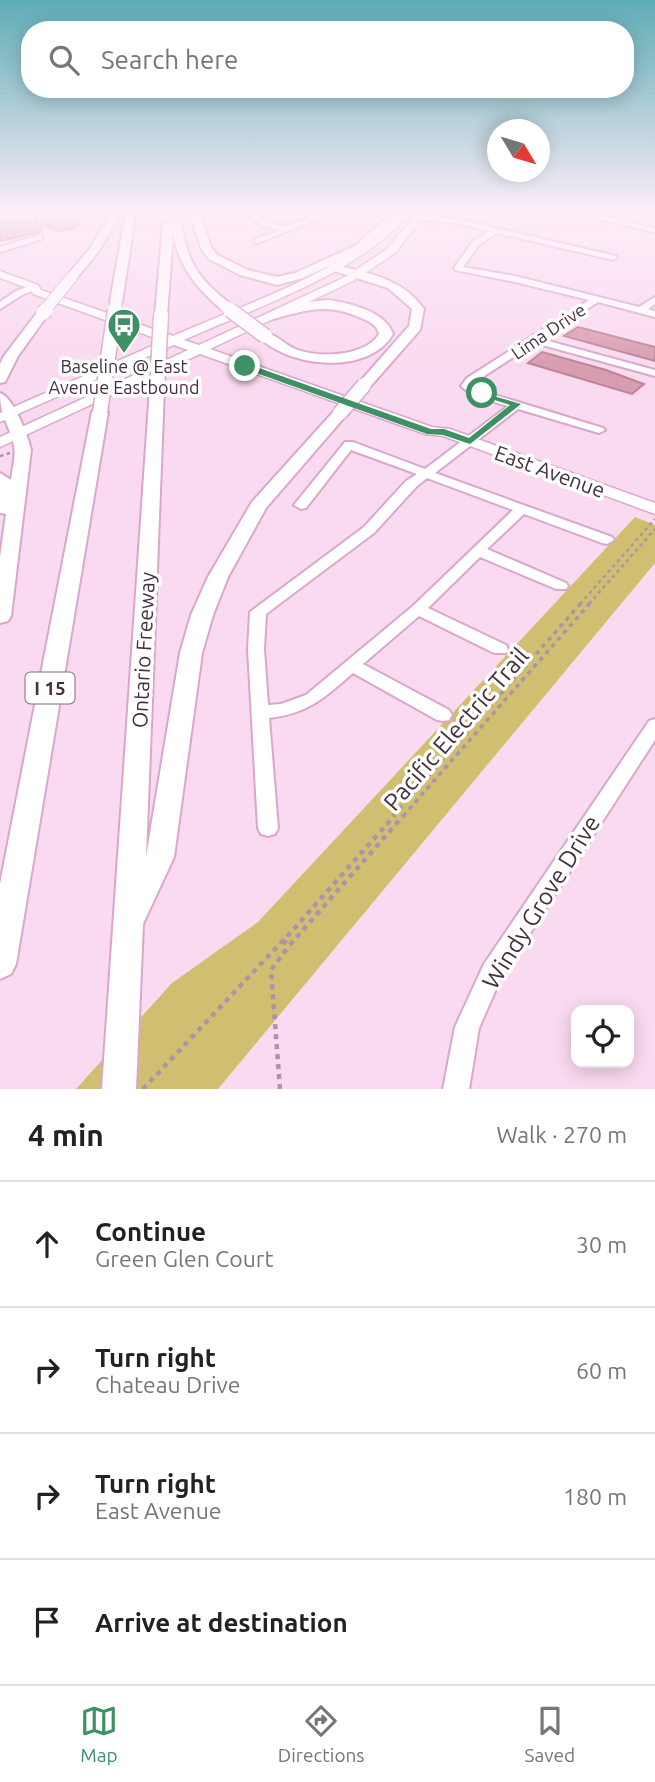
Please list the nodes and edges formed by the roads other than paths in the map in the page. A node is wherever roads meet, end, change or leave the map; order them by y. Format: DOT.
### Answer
graph roads {
  1 [pos="85,262"];
  2 [pos="123,262"];
  3 [pos="165,262"];
  4 [pos="184,262"];
  5 [pos="222,262"];
  6 [pos="329,262"];
  7 [pos="345,262"];
  8 [pos="376,262"];
  9 [pos="462,262"];
  10 [pos="335,268"];
  11 [pos="359,274"];
  12 [pos="1,276"];
  13 [pos="34,287"];
  14 [pos="597,299"];
  15 [pos="655,300"];
  16 [pos="0,306"];
  17 [pos="641,310"];
  18 [pos="655,314"];
  19 [pos="269,316"];
  20 [pos="183,337"];
  21 [pos="534,340"];
  22 [pos="207,345"];
  23 [pos="655,373"];
  24 [pos="0,379"];
  25 [pos="364,385"];
  26 [pos="0,398"];
  27 [pos="517,404"];
  28 [pos="5,416"];
  29 [pos="599,430"];
  30 [pos="19,434"];
  31 [pos="470,441"];
  32 [pos="5,448"];
  33 [pos="428,472"];
  34 [pos="0,478"];
  35 [pos="301,505"];
  36 [pos="522,508"];
  37 [pos="654,516"];
  38 [pos="607,540"];
  39 [pos="479,551"];
  40 [pos="3,555"];
  41 [pos="561,586"];
  42 [pos="418,609"];
  43 [pos="0,616"];
  44 [pos="500,649"];
  45 [pos="351,666"];
  46 [pos="260,713"];
  47 [pos="443,715"];
  48 [pos="655,726"];
  49 [pos="268,828"];
  50 [pos="128,922"];
  51 [pos="0,964"];
  52 [pos="122,1022"];
  53 [pos="119,1089"];
  54 [pos="456,1089"];
  1 -- 24 [label="highway, bridge"];
  2 -- 51 [label="highway, I 15, bridge"];
  3 -- 50 [label="highway, Ontario Freeway, bridge"];
  4 -- 19 [label="highway, bridge"];
  5 -- 6 [label="highway"];
  7 -- 10 [label="main road"];
  8 -- 11 [label="main road"];
  9 -- 14 [label="street"];
  10 -- 11 [label="highway"];
  10 -- 20 [label="main road"];
  11 -- 19 [label="main road"];
  11 -- 25 [label="highway"];
  12 -- 13 [label="main road, East Avenue"];
  13 -- 16 [label="street"];
  13 -- 20 [label="main road, East Avenue"];
  13 -- 20 [label="main road, East Avenue"];
  14 -- 17 [label="street"];
  14 -- 21 [label="street, Lima Drive"];
  15 -- 17 [label="street"];
  17 -- 18 [label="street"];
  19 -- 22 [label="main road"];
  20 -- 22 [label="main road, East Avenue"];
  20 -- 28 [label="main road"];
  21 -- 23 [label="street"];
  21 -- 27 [label="street, Lima Drive"];
  22 -- 30 [label="main road"];
  22 -- 31 [label="main road, East Avenue"];
  25 -- 50 [label="highway, bridge"];
  26 -- 28 [label="highway"];
  27 -- 29 [label="street"];
  27 -- 31 [label="street"];
  28 -- 30 [label="highway"];
  30 -- 32 [label="main road"];
  30 -- 40 [label="highway"];
  31 -- 33 [label="street"];
  31 -- 37 [label="main road, East Avenue"];
  33 -- 35 [label="street"];
  33 -- 36 [label="street"];
  33 -- 46 [label="street"];
  34 -- 40 [label="highway"];
  36 -- 38 [label="street"];
  36 -- 39 [label="street"];
  39 -- 41 [label="street"];
  39 -- 42 [label="street"];
  40 -- 43 [label="highway"];
  42 -- 44 [label="street"];
  42 -- 45 [label="street"];
  45 -- 46 [label="street"];
  45 -- 47 [label="street"];
  46 -- 49 [label="street"];
  48 -- 54 [label="street, Windy Grove Drive"];
  50 -- 52 [label="highway, Ontario Freeway"];
  52 -- 53 [label="highway, Ontario Freeway"];
}
